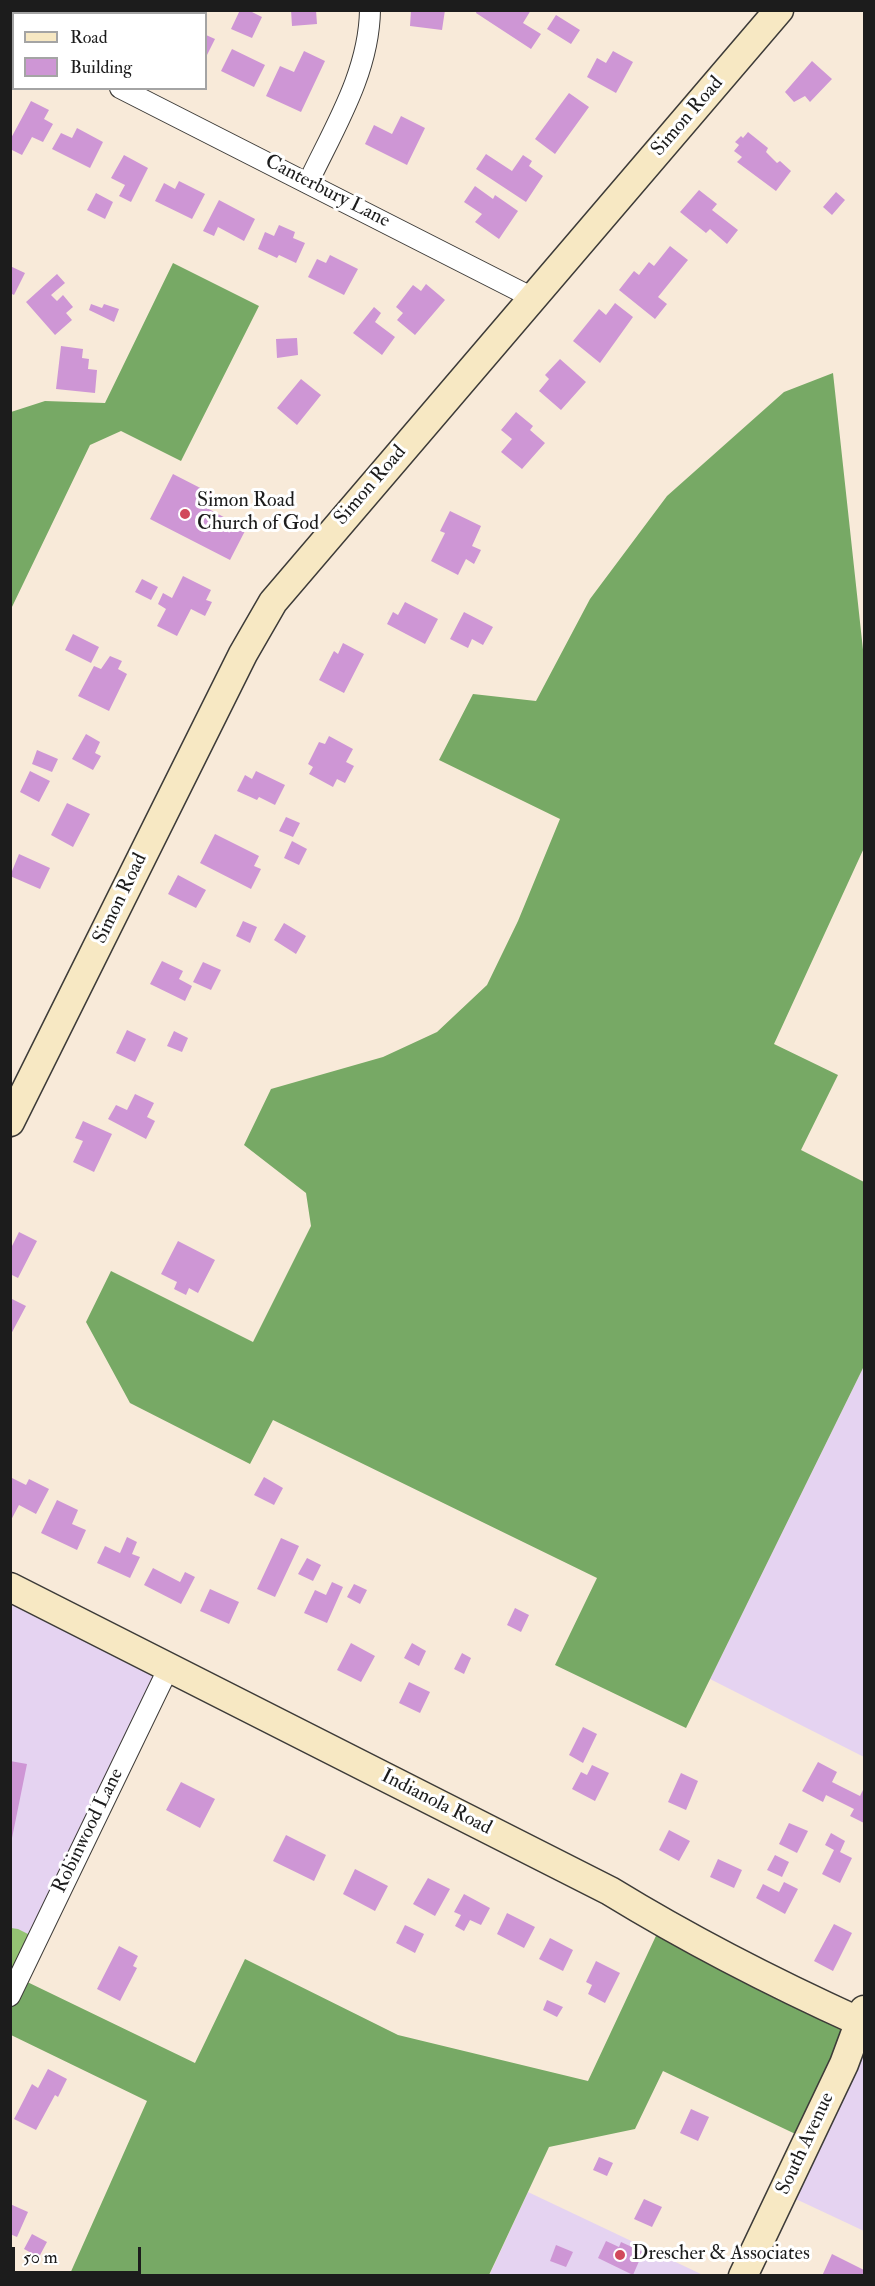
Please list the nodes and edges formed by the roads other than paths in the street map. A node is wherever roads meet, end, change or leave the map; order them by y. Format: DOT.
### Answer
graph roads {
  1 [pos="369,10"];
  2 [pos="779,10"];
  3 [pos="124,90"];
  4 [pos="308,183"];
  5 [pos="533,298"];
  6 [pos="10,1122"];
  7 [pos="10,1587"];
  8 [pos="169,1667"];
  9 [pos="10,1996"];
  10 [pos="862,2016"];
  11 [pos="743,2276"];
  1 -- 4 [label="street"];
  2 -- 5 [label="street, Simon Road"];
  3 -- 4 [label="street, Canterbury Lane"];
  4 -- 5 [label="street, Canterbury Lane"];
  5 -- 6 [label="street, Simon Road"];
  7 -- 8 [label="street, Indianola Road"];
  8 -- 9 [label="street, Robinwood Lane"];
  8 -- 10 [label="street, Indianola Road"];
  10 -- 11 [label="street, South Avenue"];
}
